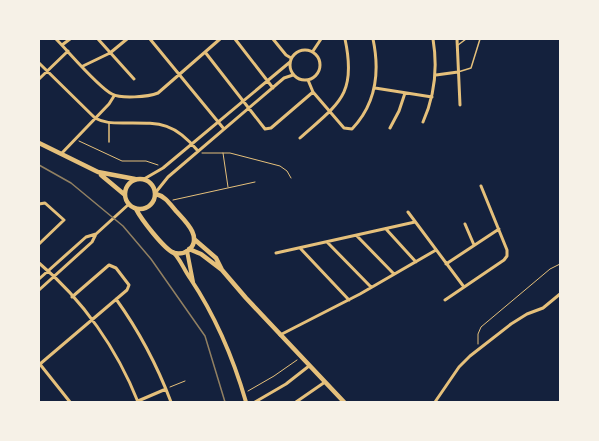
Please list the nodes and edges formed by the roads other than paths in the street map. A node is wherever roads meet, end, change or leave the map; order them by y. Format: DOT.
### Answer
graph roads {
  1 [pos="56,39"];
  2 [pos="70,39"];
  3 [pos="98,39"];
  4 [pos="127,39"];
  5 [pos="150,39"];
  6 [pos="220,39"];
  7 [pos="235,39"];
  8 [pos="273,39"];
  9 [pos="321,39"];
  10 [pos="345,39"];
  11 [pos="373,39"];
  12 [pos="433,39"];
  13 [pos="457,39"];
  14 [pos="466,39"];
  15 [pos="480,39"];
  16 [pos="62,45"];
  17 [pos="457,45"];
  18 [pos="68,51"];
  19 [pos="313,51"];
  20 [pos="110,52"];
  21 [pos="205,52"];
  22 [pos="290,60"];
  23 [pos="39,63"];
  24 [pos="83,66"];
  25 [pos="47,71"];
  26 [pos="458,72"];
  27 [pos="179,75"];
  28 [pos="293,75"];
  29 [pos="436,75"];
  30 [pos="39,79"];
  31 [pos="134,79"];
  32 [pos="308,80"];
  33 [pos="267,81"];
  34 [pos="273,88"];
  35 [pos="375,88"];
  36 [pos="313,92"];
  37 [pos="405,93"];
  38 [pos="114,96"];
  39 [pos="432,97"];
  40 [pos="243,101"];
  41 [pos="460,105"];
  42 [pos="248,108"];
  43 [pos="330,111"];
  44 [pos="95,118"];
  45 [pos="218,122"];
  46 [pos="423,122"];
  47 [pos="109,123"];
  48 [pos="390,128"];
  49 [pos="224,129"];
  50 [pos="300,138"];
  51 [pos="109,142"];
  52 [pos="39,143"];
  53 [pos="192,144"];
  54 [pos="198,151"];
  55 [pos="61,154"];
  56 [pos="98,172"];
  57 [pos="144,179"];
  58 [pos="135,180"];
  59 [pos="481,186"];
  60 [pos="156,193"];
  61 [pos="125,195"];
  62 [pos="39,204"];
  63 [pos="128,204"];
  64 [pos="136,209"];
  65 [pos="408,212"];
  66 [pos="414,222"];
  67 [pos="464,224"];
  68 [pos="386,229"];
  69 [pos="499,229"];
  70 [pos="96,234"];
  71 [pos="357,236"];
  72 [pos="194,239"];
  73 [pos="327,242"];
  74 [pos="39,244"];
  75 [pos="474,245"];
  76 [pos="300,248"];
  77 [pos="188,250"];
  78 [pos="436,250"];
  79 [pos="173,252"];
  80 [pos="276,253"];
  81 [pos="39,262"];
  82 [pos="416,262"];
  83 [pos="446,264"];
  84 [pos="222,270"];
  85 [pos="48,271"];
  86 [pos="394,274"];
  87 [pos="54,276"];
  88 [pos="39,279"];
  89 [pos="194,283"];
  90 [pos="371,287"];
  91 [pos="464,287"];
  92 [pos="39,290"];
  93 [pos="560,294"];
  94 [pos="72,296"];
  95 [pos="116,299"];
  96 [pos="348,300"];
  97 [pos="445,300"];
  98 [pos="92,320"];
  99 [pos="280,334"];
  100 [pos="39,364"];
  101 [pos="309,366"];
  102 [pos="325,382"];
  103 [pos="166,389"];
  104 [pos="342,401"];
  105 [pos="70,402"];
  106 [pos="138,402"];
  107 [pos="171,402"];
  108 [pos="246,402"];
  109 [pos="255,402"];
  110 [pos="296,402"];
  111 [pos="336,402"];
  112 [pos="435,402"];
  1 -- 16 [label="street"];
  2 -- 16 [label="street"];
  3 -- 20 [label="street"];
  4 -- 20 [label="street"];
  5 -- 27 [label="street"];
  6 -- 21 [label="street"];
  7 -- 33 [label="street"];
  8 -- 22 [label="street"];
  9 -- 19 [label="street"];
  10 -- 43 [label="street"];
  11 -- 35 [label="street"];
  12 -- 29 [label="street"];
  13 -- 17 [label="street"];
  14 -- 17 [label="lane"];
  15 -- 26 [label="lane"];
  16 -- 18 [label="street"];
  17 -- 26 [label="street"];
  18 -- 24 [label="street"];
  18 -- 25 [label="street"];
  19 -- 22 [label="street"];
  19 -- 32 [label="street"];
  20 -- 24 [label="street"];
  20 -- 31 [label="street"];
  21 -- 27 [label="street"];
  21 -- 40 [label="street"];
  22 -- 28 [label="street"];
  22 -- 33 [label="street"];
  23 -- 25 [label="street"];
  24 -- 38 [label="street"];
  25 -- 30 [label="street"];
  25 -- 44 [label="street"];
  26 -- 29 [label="street"];
  26 -- 41 [label="street"];
  27 -- 38 [label="street"];
  27 -- 45 [label="street"];
  28 -- 32 [label="street"];
  28 -- 34 [label="street"];
  29 -- 39 [label="street"];
  32 -- 36 [label="street"];
  33 -- 34 [label="street"];
  33 -- 40 [label="street"];
  34 -- 42 [label="street"];
  35 -- 37 [label="street"];
  35 -- 43 [label="street"];
  36 -- 42 [label="street"];
  36 -- 43 [label="street"];
  37 -- 39 [label="street"];
  37 -- 48 [label="street"];
  38 -- 44 [label="street"];
  39 -- 46 [label="street"];
  40 -- 42 [label="street"];
  40 -- 45 [label="street"];
  42 -- 49 [label="street"];
  43 -- 50 [label="street"];
  44 -- 47 [label="street"];
  44 -- 55 [label="street"];
  45 -- 49 [label="street"];
  45 -- 53 [label="street"];
  47 -- 51 [label="lane"];
  47 -- 53 [label="street"];
  49 -- 54 [label="street"];
  52 -- 55 [label="main road"];
  53 -- 54 [label="street"];
  53 -- 57 [label="street"];
  54 -- 60 [label="street"];
  55 -- 56 [label="main road"];
  56 -- 58 [label="main road"];
  56 -- 61 [label="main road"];
  57 -- 58 [label="main road"];
  57 -- 60 [label="main road"];
  58 -- 61 [label="main road"];
  59 -- 69 [label="street"];
  60 -- 64 [label="main road"];
  60 -- 72 [label="main road"];
  61 -- 63 [label="main road"];
  62 -- 74 [label="street"];
  63 -- 64 [label="main road"];
  63 -- 70 [label="street"];
  64 -- 79 [label="main road"];
  65 -- 66 [label="street"];
  66 -- 68 [label="street"];
  66 -- 78 [label="street"];
  67 -- 75 [label="street"];
  68 -- 71 [label="street"];
  68 -- 82 [label="street"];
  69 -- 75 [label="street"];
  69 -- 91 [label="street"];
  70 -- 85 [label="street"];
  70 -- 87 [label="street"];
  71 -- 73 [label="street"];
  71 -- 86 [label="street"];
  72 -- 77 [label="main road"];
  72 -- 84 [label="main road"];
  73 -- 76 [label="street"];
  73 -- 90 [label="street"];
  75 -- 83 [label="street"];
  76 -- 80 [label="street"];
  76 -- 96 [label="street"];
  77 -- 79 [label="main road"];
  77 -- 84 [label="main road"];
  77 -- 89 [label="main road"];
  78 -- 82 [label="street"];
  78 -- 83 [label="street"];
  79 -- 89 [label="main road"];
  81 -- 85 [label="street"];
  82 -- 86 [label="street"];
  83 -- 91 [label="street"];
  84 -- 99 [label="main road"];
  85 -- 87 [label="street"];
  85 -- 88 [label="street"];
  86 -- 90 [label="street"];
  87 -- 92 [label="street"];
  87 -- 94 [label="street"];
  89 -- 108 [label="main road"];
  90 -- 96 [label="street"];
  91 -- 97 [label="street"];
  93 -- 112 [label="street"];
  94 -- 95 [label="street"];
  94 -- 98 [label="street"];
  95 -- 98 [label="street"];
  95 -- 103 [label="street"];
  96 -- 99 [label="street"];
  98 -- 100 [label="street"];
  98 -- 106 [label="street"];
  99 -- 101 [label="main road"];
  100 -- 105 [label="street"];
  101 -- 102 [label="main road"];
  101 -- 109 [label="street"];
  102 -- 104 [label="main road"];
  102 -- 110 [label="street"];
  103 -- 106 [label="street"];
  103 -- 107 [label="street"];
  104 -- 111 [label="street"];
}
